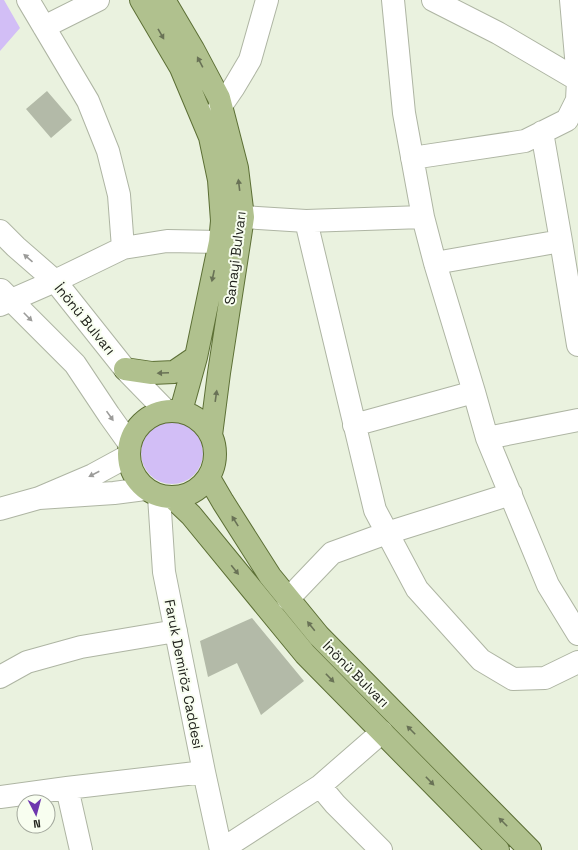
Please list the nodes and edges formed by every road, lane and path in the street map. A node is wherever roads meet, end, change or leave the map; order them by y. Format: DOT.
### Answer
graph roads {
  1 [pos="28,0"];
  2 [pos="98,0"];
  3 [pos="141,0"];
  4 [pos="164,0"];
  5 [pos="267,0"];
  6 [pos="393,0"];
  7 [pos="433,0"];
  8 [pos="571,0"];
  9 [pos="44,27"];
  10 [pos="578,80"];
  11 [pos="221,106"];
  12 [pos="576,109"];
  13 [pos="206,128"];
  14 [pos="542,132"];
  15 [pos="412,158"];
  16 [pos="243,217"];
  17 [pos="423,217"];
  18 [pos="306,221"];
  19 [pos="0,231"];
  20 [pos="561,241"];
  21 [pos="220,242"];
  22 [pos="123,248"];
  23 [pos="435,264"];
  24 [pos="55,281"];
  25 [pos="3,298"];
  26 [pos="578,345"];
  27 [pos="196,357"];
  28 [pos="124,369"];
  29 [pos="474,392"];
  30 [pos="173,411"];
  31 [pos="578,420"];
  32 [pos="354,425"];
  33 [pos="211,435"];
  34 [pos="487,438"];
  35 [pos="129,449"];
  36 [pos="209,478"];
  37 [pos="159,494"];
  38 [pos="511,494"];
  39 [pos="39,498"];
  40 [pos="0,509"];
  41 [pos="387,533"];
  42 [pos="288,598"];
  43 [pos="176,631"];
  44 [pos="578,634"];
  45 [pos="578,662"];
  46 [pos="0,677"];
  47 [pos="382,732"];
  48 [pos="204,772"];
  49 [pos="320,786"];
  50 [pos="67,788"];
  51 [pos="0,797"];
  52 [pos="81,850"];
  53 [pos="221,850"];
  54 [pos="382,850"];
  55 [pos="498,850"];
  56 [pos="530,850"];
  1 -- 9 [label="street"];
  2 -- 9 [label="street"];
  3 -- 13 [label="main road, Sanayi Bulvarı, one-way"];
  11 -- 4 [label="main road, Sanayi Bulvarı, one-way"];
  5 -- 11 [label="street"];
  6 -- 15 [label="street"];
  7 -- 10 [label="street"];
  8 -- 10 [label="street"];
  9 -- 22 [label="street"];
  10 -- 12 [label="street"];
  11 -- 13 [label="street"];
  16 -- 11 [label="main road, Sanayi Bulvarı, one-way"];
  12 -- 14 [label="street"];
  13 -- 21 [label="main road, Sanayi Bulvarı"];
  14 -- 15 [label="street"];
  14 -- 20 [label="street"];
  15 -- 17 [label="street"];
  16 -- 18 [label="street"];
  33 -- 16 [label="main road, Sanayi Bulvarı, one-way"];
  17 -- 18 [label="street"];
  17 -- 23 [label="street"];
  18 -- 32 [label="street"];
  24 -- 19 [label="street, İnönü Bulvarı, one-way"];
  20 -- 23 [label="street"];
  20 -- 26 [label="street"];
  21 -- 22 [label="street"];
  21 -- 27 [label="main road, Sanayi Bulvarı, one-way"];
  22 -- 24 [label="street"];
  23 -- 29 [label="street"];
  24 -- 25 [label="street"];
  24 -- 28 [label="street, İnönü Bulvarı"];
  25 -- 35 [label="street, one-way"];
  27 -- 28 [label="main road, one-way"];
  27 -- 30 [label="main road, Sanayi Bulvarı"];
  28 -- 30 [label="street, İnönü Bulvarı"];
  29 -- 32 [label="street"];
  29 -- 34 [label="street"];
  30 -- 33 [label="main road"];
  30 -- 35 [label="main road"];
  31 -- 34 [label="street"];
  32 -- 41 [label="street"];
  33 -- 36 [label="main road"];
  34 -- 38 [label="street"];
  35 -- 37 [label="main road"];
  35 -- 39 [label="street, one-way"];
  36 -- 37 [label="main road"];
  42 -- 36 [label="main road, İnönü Bulvarı, one-way"];
  37 -- 39 [label="street"];
  37 -- 43 [label="street, Faruk Demiröz Caddesi"];
  37 -- 47 [label="main road, İnönü Bulvarı, one-way"];
  38 -- 41 [label="street"];
  38 -- 44 [label="street"];
  39 -- 40 [label="street"];
  41 -- 42 [label="street"];
  41 -- 45 [label="street"];
  56 -- 42 [label="main road, İnönü Bulvarı, one-way"];
  43 -- 46 [label="street"];
  43 -- 48 [label="street, Faruk Demiröz Caddesi"];
  47 -- 49 [label="street"];
  47 -- 55 [label="main road, İnönü Bulvarı, one-way"];
  48 -- 50 [label="street"];
  48 -- 53 [label="street, Faruk Demiröz Caddesi"];
  49 -- 53 [label="street"];
  49 -- 54 [label="street"];
  50 -- 51 [label="street"];
  50 -- 52 [label="street"];
}
